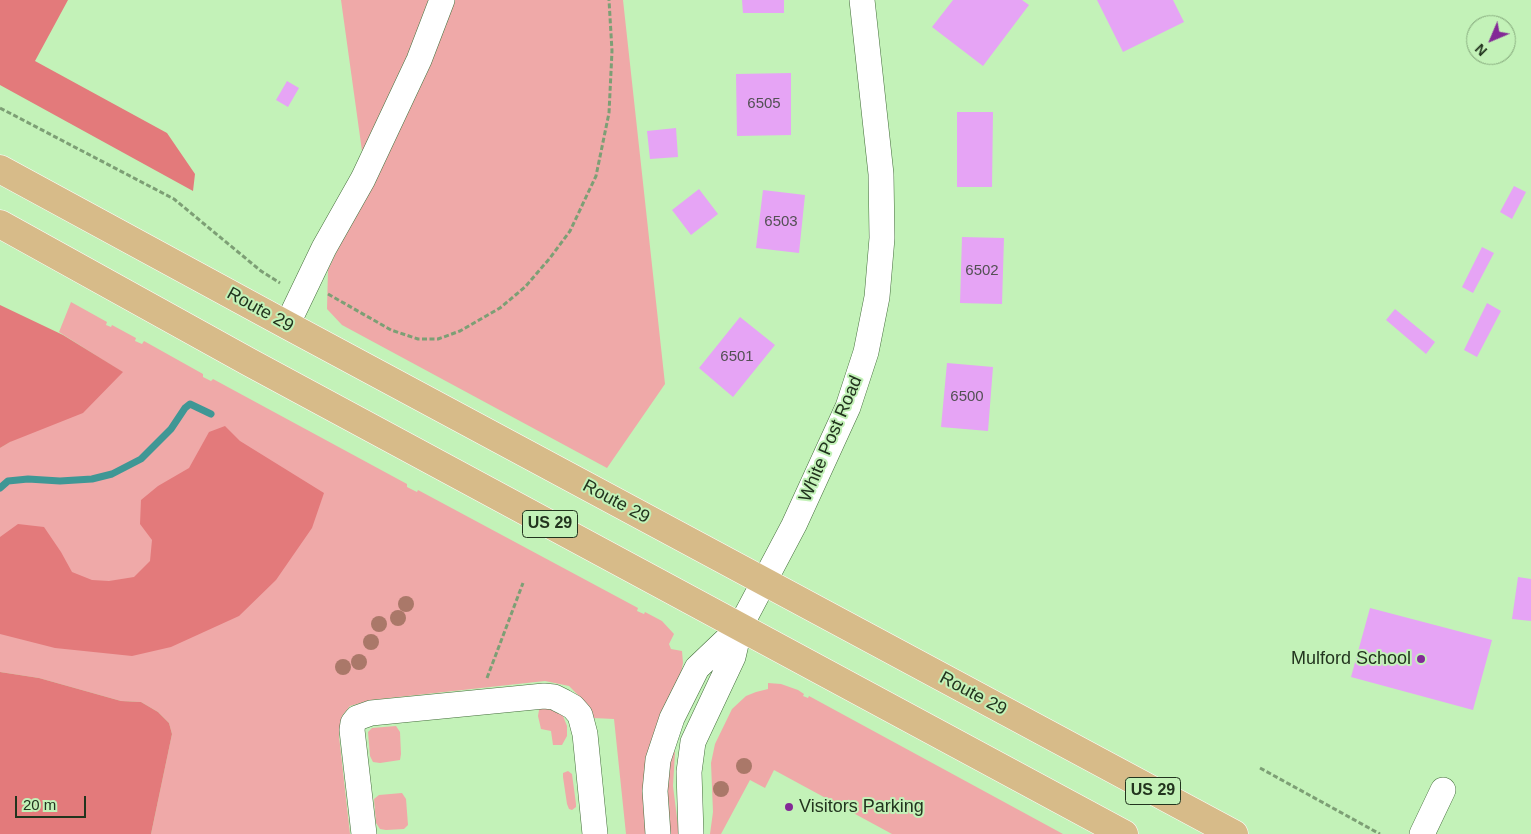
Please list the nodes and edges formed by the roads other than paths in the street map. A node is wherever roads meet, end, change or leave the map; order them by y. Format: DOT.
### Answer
graph roads {
  1 [pos="442,0"];
  2 [pos="862,0"];
  3 [pos="0,169"];
  4 [pos="0,224"];
  5 [pos="287,325"];
  6 [pos="764,582"];
  7 [pos="740,627"];
  8 [pos="1443,790"];
  9 [pos="364,834"];
  10 [pos="595,834"];
  11 [pos="658,834"];
  12 [pos="691,834"];
  13 [pos="1124,834"];
  14 [pos="1234,834"];
  15 [pos="1422,834"];
  1 -- 5 [label="street"];
  2 -- 6 [label="street, White Post Road"];
  3 -- 5 [label="main road, Route 29 / US 29"];
  4 -- 7 [label="main road, US 29"];
  5 -- 6 [label="main road, Route 29 / US 29"];
  6 -- 7 [label="street, White Post Road"];
  6 -- 14 [label="main road, Route 29 / US 29"];
  7 -- 11 [label="street"];
  7 -- 12 [label="street"];
  7 -- 13 [label="main road, US 29"];
  8 -- 15 [label="street"];
  9 -- 10 [label="street"];
}
